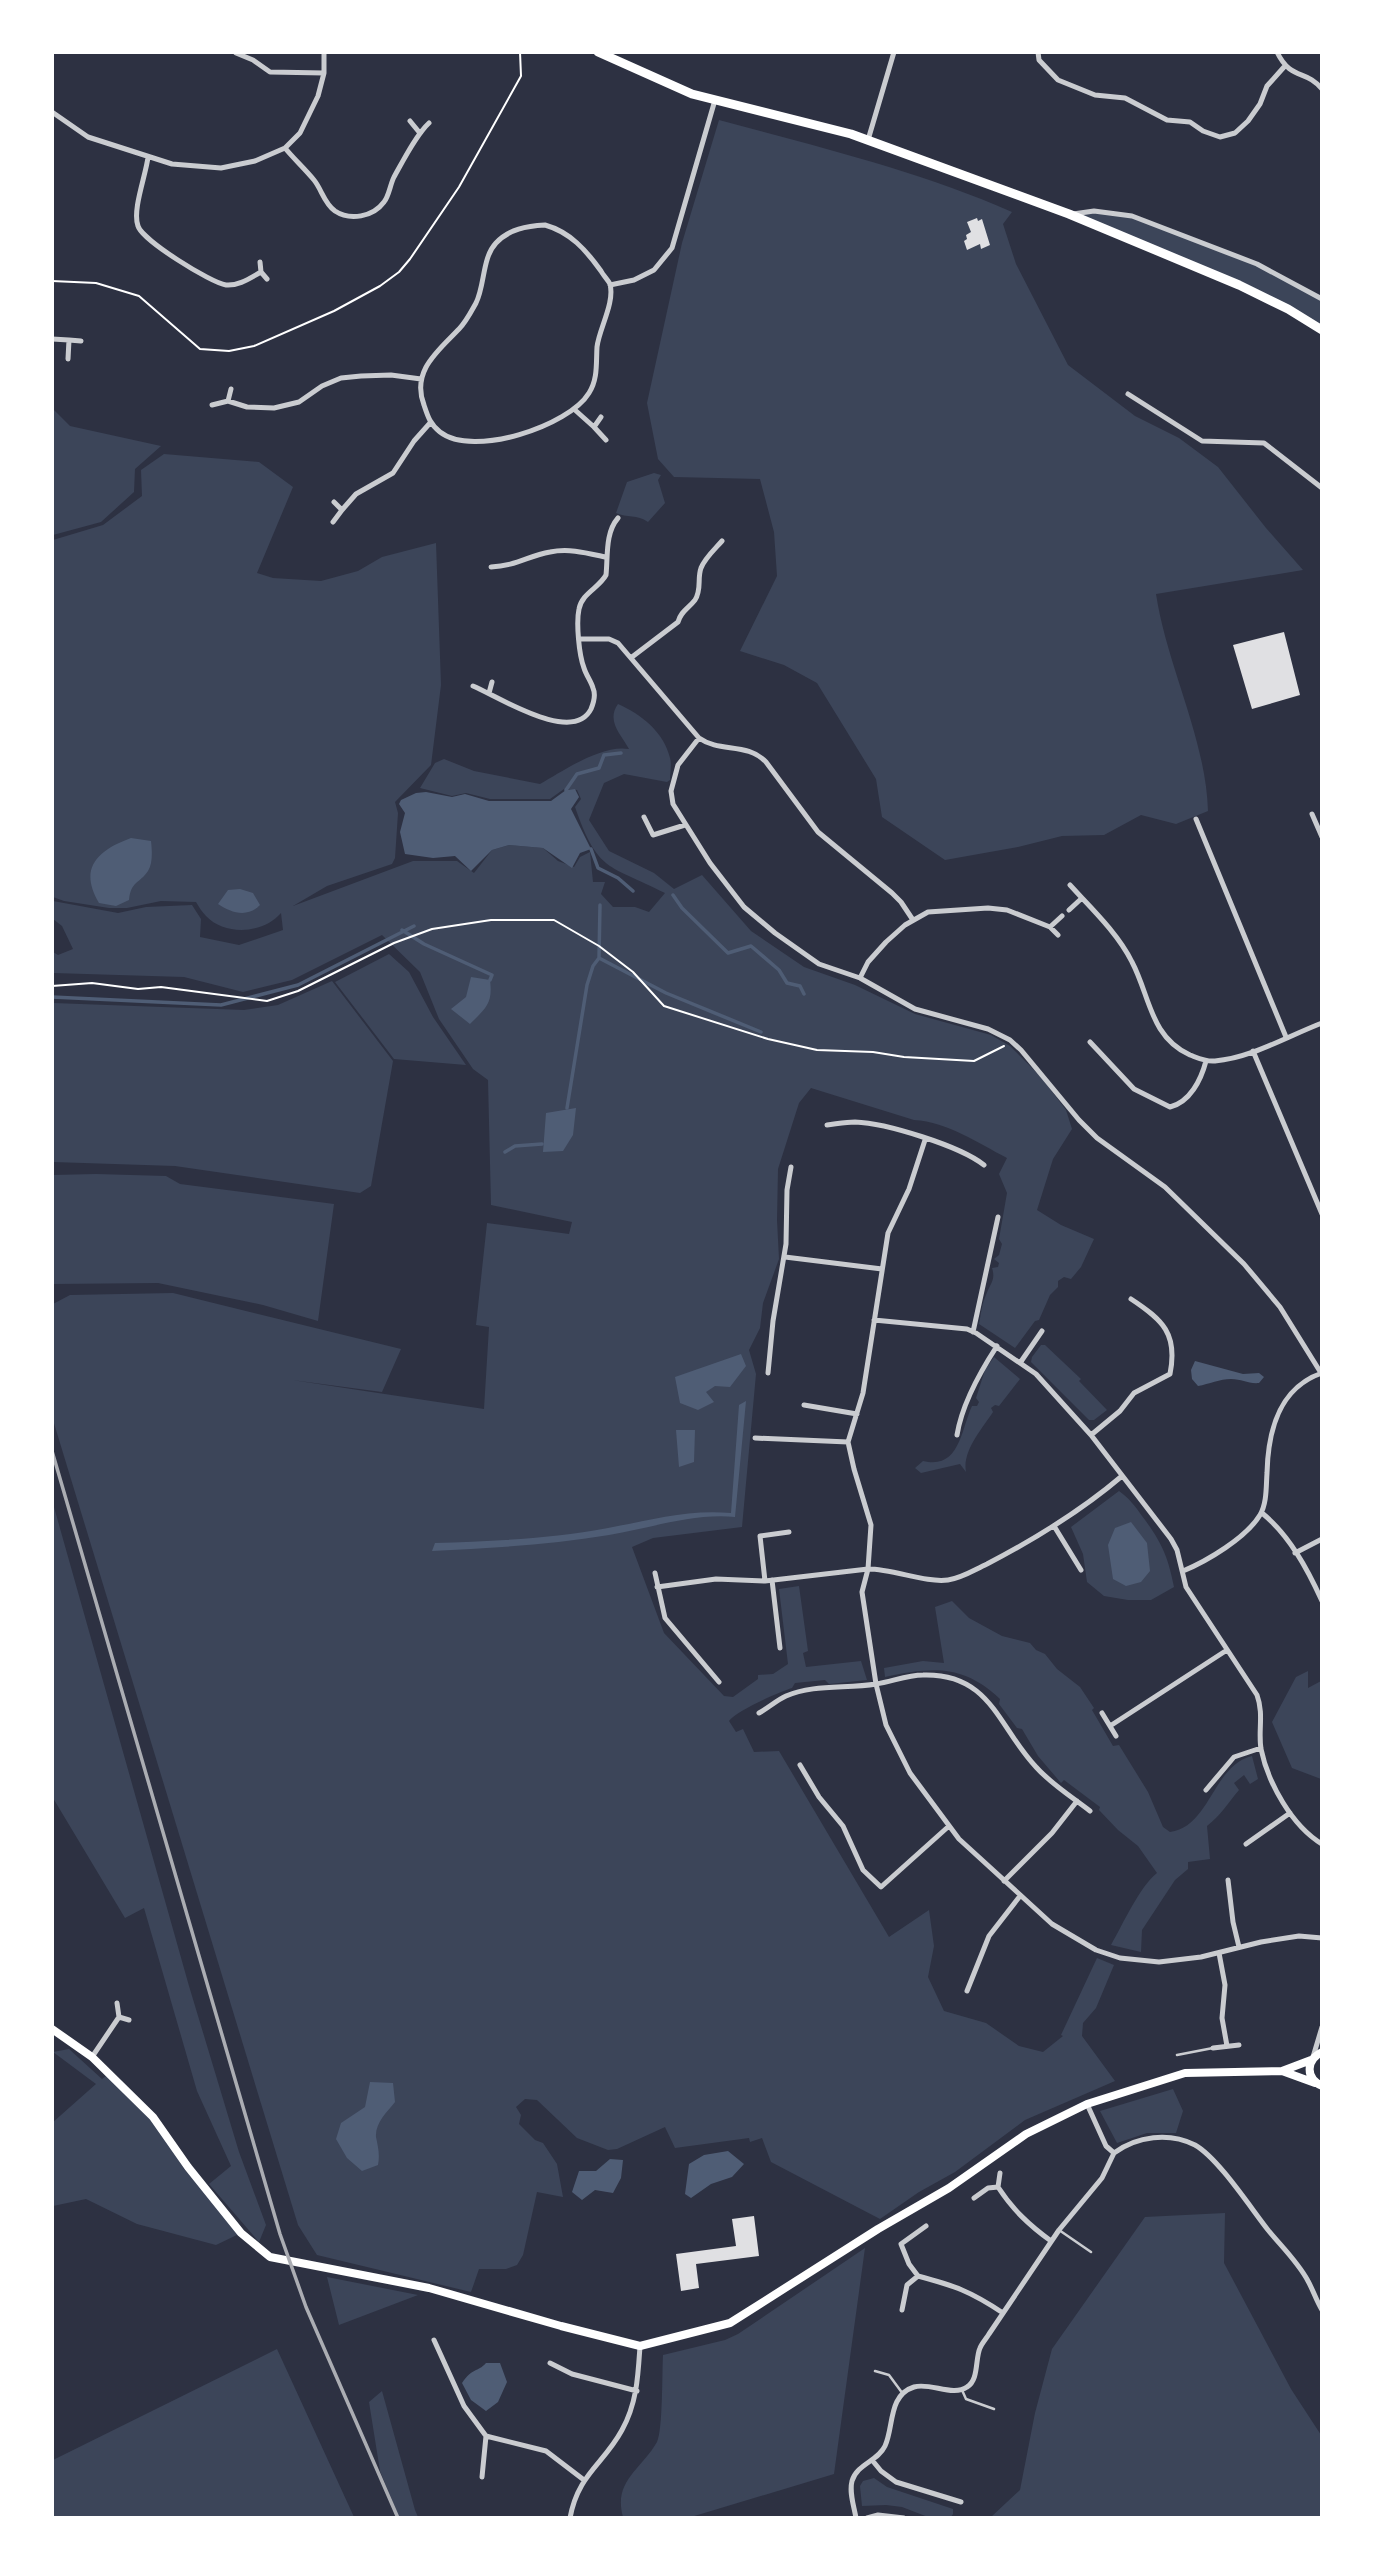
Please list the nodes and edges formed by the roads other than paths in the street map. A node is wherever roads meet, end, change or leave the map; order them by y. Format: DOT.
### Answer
graph roads {
  1 [pos="324,52"];
  2 [pos="598,52"];
  3 [pos="894,52"];
  4 [pos="1038,52"];
  5 [pos="1277,52"];
  6 [pos="236,53"];
  7 [pos="1284,67"];
  8 [pos="324,73"];
  9 [pos="1321,75"];
  10 [pos="1314,80"];
  11 [pos="1321,89"];
  12 [pos="715,100"];
  13 [pos="52,112"];
  14 [pos="410,121"];
  15 [pos="429,123"];
  16 [pos="419,132"];
  17 [pos="868,140"];
  18 [pos="285,148"];
  19 [pos="148,157"];
  20 [pos="1069,214"];
  21 [pos="260,262"];
  22 [pos="261,272"];
  23 [pos="267,279"];
  24 [pos="610,285"];
  25 [pos="1321,299"];
  26 [pos="1321,330"];
  27 [pos="52,339"];
  28 [pos="69,341"];
  29 [pos="81,341"];
  30 [pos="68,359"];
  31 [pos="421,379"];
  32 [pos="231,389"];
  33 [pos="1128,394"];
  34 [pos="228,401"];
  35 [pos="212,405"];
  36 [pos="575,410"];
  37 [pos="601,417"];
  38 [pos="430,423"];
  39 [pos="594,427"];
  40 [pos="606,440"];
  41 [pos="1321,488"];
  42 [pos="334,502"];
  43 [pos="342,510"];
  44 [pos="618,518"];
  45 [pos="332,522"];
  46 [pos="604,523"];
  47 [pos="611,526"];
  48 [pos="722,541"];
  49 [pos="605,557"];
  50 [pos="491,567"];
  51 [pos="580,639"];
  52 [pos="632,657"];
  53 [pos="492,682"];
  54 [pos="473,686"];
  55 [pos="489,693"];
  56 [pos="699,738"];
  57 [pos="1312,814"];
  58 [pos="643,817"];
  59 [pos="1196,820"];
  60 [pos="685,825"];
  61 [pos="1321,838"];
  62 [pos="1070,885"];
  63 [pos="1083,898"];
  64 [pos="1069,909"];
  65 [pos="1062,916"];
  66 [pos="913,920"];
  67 [pos="1050,927"];
  68 [pos="1058,935"];
  69 [pos="860,978"];
  70 [pos="1321,1023"];
  71 [pos="1286,1037"];
  72 [pos="1090,1042"];
  73 [pos="1253,1051"];
  74 [pos="1206,1061"];
  75 [pos="827,1125"];
  76 [pos="925,1140"];
  77 [pos="984,1165"];
  78 [pos="791,1167"];
  79 [pos="1321,1214"];
  80 [pos="998,1217"];
  81 [pos="785,1257"];
  82 [pos="882,1269"];
  83 [pos="1131,1299"];
  84 [pos="874,1320"];
  85 [pos="1042,1331"];
  86 [pos="974,1332"];
  87 [pos="997,1346"];
  88 [pos="1020,1363"];
  89 [pos="768,1373"];
  90 [pos="1321,1373"];
  91 [pos="804,1405"];
  92 [pos="857,1415"];
  93 [pos="957,1435"];
  94 [pos="1091,1435"];
  95 [pos="755,1438"];
  96 [pos="848,1442"];
  97 [pos="1122,1476"];
  98 [pos="1262,1513"];
  99 [pos="1054,1526"];
  100 [pos="789,1532"];
  101 [pos="1321,1539"];
  102 [pos="1295,1553"];
  103 [pos="868,1569"];
  104 [pos="1081,1570"];
  105 [pos="1183,1571"];
  106 [pos="655,1573"];
  107 [pos="772,1580"];
  108 [pos="765,1581"];
  109 [pos="657,1587"];
  110 [pos="1321,1601"];
  111 [pos="780,1648"];
  112 [pos="1227,1650"];
  113 [pos="719,1682"];
  114 [pos="876,1684"];
  115 [pos="759,1713"];
  116 [pos="1102,1713"];
  117 [pos="1110,1726"];
  118 [pos="1116,1736"];
  119 [pos="1261,1748"];
  120 [pos="800,1765"];
  121 [pos="1206,1790"];
  122 [pos="1077,1801"];
  123 [pos="1090,1811"];
  124 [pos="1290,1813"];
  125 [pos="949,1826"];
  126 [pos="1246,1844"];
  127 [pos="1321,1844"];
  128 [pos="1228,1880"];
  129 [pos="1004,1881"];
  130 [pos="1020,1896"];
  131 [pos="1321,1938"];
  132 [pos="1239,1947"];
  133 [pos="1219,1953"];
  134 [pos="967,1991"];
  135 [pos="117,2003"];
  136 [pos="119,2017"];
  137 [pos="129,2020"];
  138 [pos="1321,2027"];
  139 [pos="54,2033"];
  140 [pos="1239,2045"];
  141 [pos="1227,2046"];
  142 [pos="1213,2048"];
  143 [pos="1321,2052"];
  144 [pos="1177,2055"];
  145 [pos="92,2057"];
  146 [pos="1312,2058"];
  147 [pos="1282,2070"];
  148 [pos="1320,2086"];
  149 [pos="1087,2104"];
  150 [pos="1114,2153"];
  151 [pos="1000,2173"];
  152 [pos="998,2187"];
  153 [pos="974,2198"];
  154 [pos="926,2226"];
  155 [pos="1059,2230"];
  156 [pos="1051,2241"];
  157 [pos="1091,2252"];
  158 [pos="918,2276"];
  159 [pos="902,2310"];
  160 [pos="1321,2310"];
  161 [pos="1003,2313"];
  162 [pos="433,2340"];
  163 [pos="640,2346"];
  164 [pos="550,2363"];
  165 [pos="875,2371"];
  166 [pos="961,2389"];
  167 [pos="637,2391"];
  168 [pos="903,2394"];
  169 [pos="994,2409"];
  170 [pos="486,2436"];
  171 [pos="872,2460"];
  172 [pos="482,2477"];
  173 [pos="584,2480"];
  174 [pos="961,2502"];
  175 [pos="570,2518"];
  176 [pos="856,2518"];
  177 [pos="867,2518"];
  178 [pos="904,2518"];
  1 -- 8 [label="street"];
  2 -- 12 [label="highway"];
  3 -- 17 [label="street"];
  4 -- 7 [label="street"];
  5 -- 7 [label="street"];
  6 -- 8 [label="street"];
  7 -- 10 [label="street"];
  8 -- 18 [label="street"];
  9 -- 10 [label="street"];
  10 -- 11 [label="street"];
  12 -- 17 [label="highway"];
  12 -- 24 [label="street"];
  13 -- 19 [label="street"];
  14 -- 16 [label="street"];
  15 -- 16 [label="street"];
  16 -- 18 [label="street"];
  17 -- 20 [label="highway"];
  18 -- 19 [label="street"];
  19 -- 22 [label="street"];
  20 -- 25 [label="street"];
  20 -- 26 [label="highway"];
  21 -- 22 [label="street"];
  22 -- 23 [label="street"];
  24 -- 31 [label="street"];
  24 -- 36 [label="street"];
  27 -- 28 [label="street"];
  28 -- 29 [label="street"];
  28 -- 30 [label="street"];
  31 -- 34 [label="street"];
  31 -- 38 [label="street"];
  32 -- 34 [label="street"];
  33 -- 41 [label="street"];
  34 -- 35 [label="street"];
  36 -- 38 [label="street"];
  36 -- 39 [label="street"];
  37 -- 39 [label="street"];
  38 -- 43 [label="street"];
  39 -- 40 [label="street"];
  42 -- 43 [label="street"];
  43 -- 45 [label="street"];
  44 -- 47 [label="street"];
  46 -- 47 [label="street"];
  47 -- 49 [label="street"];
  48 -- 52 [label="street"];
  49 -- 50 [label="street"];
  49 -- 51 [label="street"];
  51 -- 52 [label="street"];
  51 -- 55 [label="street"];
  52 -- 56 [label="street"];
  53 -- 55 [label="street"];
  54 -- 55 [label="street"];
  56 -- 60 [label="street"];
  56 -- 66 [label="street"];
  57 -- 61 [label="street"];
  58 -- 60 [label="street"];
  59 -- 71 [label="street"];
  60 -- 69 [label="street"];
  62 -- 63 [label="street"];
  63 -- 64 [label="street"];
  63 -- 74 [label="street"];
  65 -- 67 [label="street"];
  66 -- 67 [label="street"];
  66 -- 69 [label="street"];
  67 -- 68 [label="street"];
  69 -- 90 [label="street"];
  70 -- 71 [label="street"];
  71 -- 73 [label="street"];
  72 -- 74 [label="street"];
  73 -- 74 [label="street"];
  73 -- 79 [label="street"];
  75 -- 76 [label="street"];
  76 -- 77 [label="street"];
  76 -- 82 [label="street"];
  78 -- 81 [label="street"];
  80 -- 86 [label="street"];
  81 -- 82 [label="street"];
  81 -- 89 [label="street"];
  82 -- 84 [label="street"];
  83 -- 94 [label="street"];
  84 -- 86 [label="street"];
  84 -- 92 [label="street"];
  85 -- 88 [label="street"];
  86 -- 87 [label="street"];
  87 -- 88 [label="street"];
  87 -- 93 [label="street"];
  88 -- 94 [label="street"];
  90 -- 98 [label="street"];
  91 -- 92 [label="street"];
  92 -- 96 [label="street"];
  94 -- 97 [label="street"];
  95 -- 96 [label="street"];
  96 -- 103 [label="street"];
  97 -- 99 [label="street"];
  97 -- 105 [label="street"];
  98 -- 102 [label="street"];
  98 -- 105 [label="street"];
  99 -- 103 [label="street"];
  99 -- 104 [label="street"];
  100 -- 108 [label="street"];
  101 -- 102 [label="street"];
  102 -- 110 [label="street"];
  103 -- 107 [label="street"];
  103 -- 114 [label="street"];
  105 -- 112 [label="street"];
  106 -- 109 [label="street"];
  107 -- 108 [label="street"];
  107 -- 111 [label="street"];
  108 -- 109 [label="street"];
  109 -- 113 [label="street"];
  112 -- 117 [label="street"];
  112 -- 119 [label="street"];
  114 -- 115 [label="street"];
  114 -- 122 [label="street"];
  114 -- 125 [label="street"];
  116 -- 117 [label="street"];
  117 -- 118 [label="street"];
  119 -- 121 [label="street"];
  119 -- 124 [label="street"];
  120 -- 125 [label="street"];
  122 -- 123 [label="street"];
  122 -- 129 [label="street"];
  124 -- 126 [label="street"];
  124 -- 127 [label="street"];
  125 -- 129 [label="street"];
  128 -- 132 [label="street"];
  129 -- 130 [label="street"];
  130 -- 133 [label="street"];
  130 -- 134 [label="street"];
  131 -- 132 [label="street"];
  132 -- 133 [label="street"];
  133 -- 141 [label="street"];
  135 -- 136 [label="street"];
  136 -- 137 [label="street"];
  136 -- 145 [label="street"];
  138 -- 146 [label="street"];
  139 -- 145 [label="main road"];
  140 -- 141 [label="street"];
  141 -- 142 [label="street"];
  142 -- 144 [label="lane"];
  143 -- 146 [label="main road"];
  145 -- 163 [label="main road"];
  146 -- 147 [label="main road"];
  146 -- 148 [label="main road"];
  147 -- 148 [label="main road"];
  147 -- 149 [label="main road"];
  149 -- 150 [label="street"];
  149 -- 163 [label="main road"];
  150 -- 155 [label="street"];
  150 -- 160 [label="street"];
  151 -- 152 [label="street"];
  152 -- 153 [label="street"];
  152 -- 156 [label="street"];
  154 -- 158 [label="street"];
  155 -- 156 [label="street"];
  155 -- 157 [label="lane"];
  156 -- 161 [label="street"];
  158 -- 159 [label="street"];
  158 -- 161 [label="street"];
  161 -- 166 [label="street"];
  162 -- 170 [label="street"];
  163 -- 167 [label="street"];
  164 -- 167 [label="street"];
  165 -- 168 [label="lane"];
  166 -- 168 [label="street"];
  166 -- 169 [label="lane"];
  167 -- 173 [label="street"];
  168 -- 171 [label="street"];
  170 -- 172 [label="street"];
  170 -- 173 [label="street"];
  171 -- 174 [label="street"];
  171 -- 176 [label="street"];
  173 -- 175 [label="street"];
  177 -- 178 [label="street"];
}
